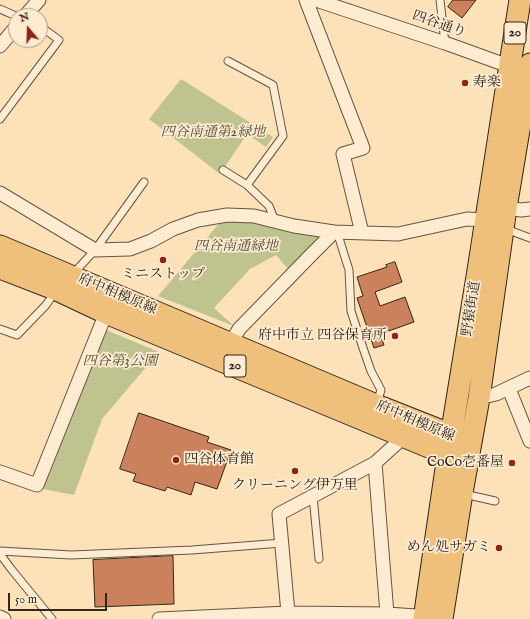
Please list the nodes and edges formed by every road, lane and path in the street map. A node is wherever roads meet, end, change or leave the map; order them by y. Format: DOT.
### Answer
graph roads {
  1 [pos="39,0"];
  2 [pos="306,0"];
  3 [pos="316,0"];
  4 [pos="440,0"];
  5 [pos="520,0"];
  6 [pos="32,8"];
  7 [pos="48,32"];
  8 [pos="8,36"];
  9 [pos="445,43"];
  10 [pos="0,46"];
  11 [pos="228,61"];
  12 [pos="525,69"];
  13 [pos="0,120"];
  14 [pos="223,170"];
  15 [pos="144,182"];
  16 [pos="247,185"];
  17 [pos="0,192"];
  18 [pos="506,208"];
  19 [pos="530,209"];
  20 [pos="274,221"];
  21 [pos="495,224"];
  22 [pos="334,232"];
  23 [pos="362,232"];
  24 [pos="530,238"];
  25 [pos="0,246"];
  26 [pos="95,250"];
  27 [pos="0,268"];
  28 [pos="60,281"];
  29 [pos="106,313"];
  30 [pos="0,329"];
  31 [pos="231,344"];
  32 [pos="530,378"];
  33 [pos="509,389"];
  34 [pos="479,398"];
  35 [pos="376,405"];
  36 [pos="401,435"];
  37 [pos="530,441"];
  38 [pos="450,445"];
  39 [pos="470,448"];
  40 [pos="375,463"];
  41 [pos="0,472"];
  42 [pos="462,493"];
  43 [pos="313,496"];
  44 [pos="495,501"];
  45 [pos="282,543"];
  46 [pos="0,551"];
  47 [pos="0,554"];
  48 [pos="319,559"];
  49 [pos="387,614"];
  50 [pos="285,615"];
  51 [pos="0,618"];
  52 [pos="436,618"];
  53 [pos="4,619"];
  54 [pos="52,619"];
  55 [pos="159,619"];
  1 -- 6 [label="street"];
  2 -- 23 [label="street"];
  3 -- 9 [label="street, 四谷通り"];
  4 -- 9 [label="lane"];
  5 -- 12 [label="main road, 野猿街道 / 20"];
  7 -- 13 [label="lane"];
  8 -- 10 [label="street"];
  9 -- 12 [label="street, 四谷通り"];
  11 -- 16 [label="lane"];
  12 -- 18 [label="main road, 野猿街道 / 20"];
  12 -- 21 [label="main road, 野猿街道 / 20"];
  14 -- 16 [label="lane"];
  15 -- 26 [label="lane"];
  16 -- 20 [label="lane"];
  17 -- 26 [label="street"];
  18 -- 19 [label="street"];
  18 -- 21 [label="main road, 野猿街道 / 20"];
  20 -- 22 [label="street"];
  20 -- 26 [label="street"];
  21 -- 23 [label="street"];
  21 -- 24 [label="lane"];
  21 -- 34 [label="main road, 野猿街道 / 20"];
  21 -- 38 [label="main road, 野猿街道 / 20"];
  22 -- 23 [label="street"];
  22 -- 31 [label="street"];
  22 -- 35 [label="lane"];
  25 -- 28 [label="main road, 府中相模原線 / 20"];
  26 -- 28 [label="lane"];
  27 -- 28 [label="main road, 府中相模原線 / 20"];
  28 -- 29 [label="main road, 府中相模原線 / 20"];
  28 -- 30 [label="lane"];
  28 -- 31 [label="main road, 府中相模原線 / 20"];
  29 -- 36 [label="main road, 府中相模原線 / 20"];
  29 -- 41 [label="street"];
  31 -- 35 [label="main road, 府中相模原線 / 20"];
  32 -- 33 [label="street"];
  33 -- 34 [label="street"];
  33 -- 37 [label="street"];
  34 -- 39 [label="main road, 野猿街道 / 20"];
  35 -- 38 [label="main road, 府中相模原線 / 20"];
  36 -- 38 [label="main road, 府中相模原線 / 20"];
  36 -- 40 [label="street"];
  38 -- 39 [label="main road, 府中相模原線"];
  38 -- 52 [label="main road, 野猿街道 / 20"];
  39 -- 42 [label="main road, 野猿街道 / 20"];
  40 -- 43 [label="street"];
  40 -- 49 [label="street"];
  42 -- 44 [label="lane"];
  42 -- 52 [label="main road, 野猿街道 / 20"];
  43 -- 45 [label="street"];
  43 -- 48 [label="lane"];
  45 -- 46 [label="lane"];
  45 -- 50 [label="street"];
  47 -- 54 [label="lane"];
  49 -- 50 [label="street"];
  49 -- 52 [label="street"];
  50 -- 55 [label="street"];
  51 -- 53 [label="street"];
}
